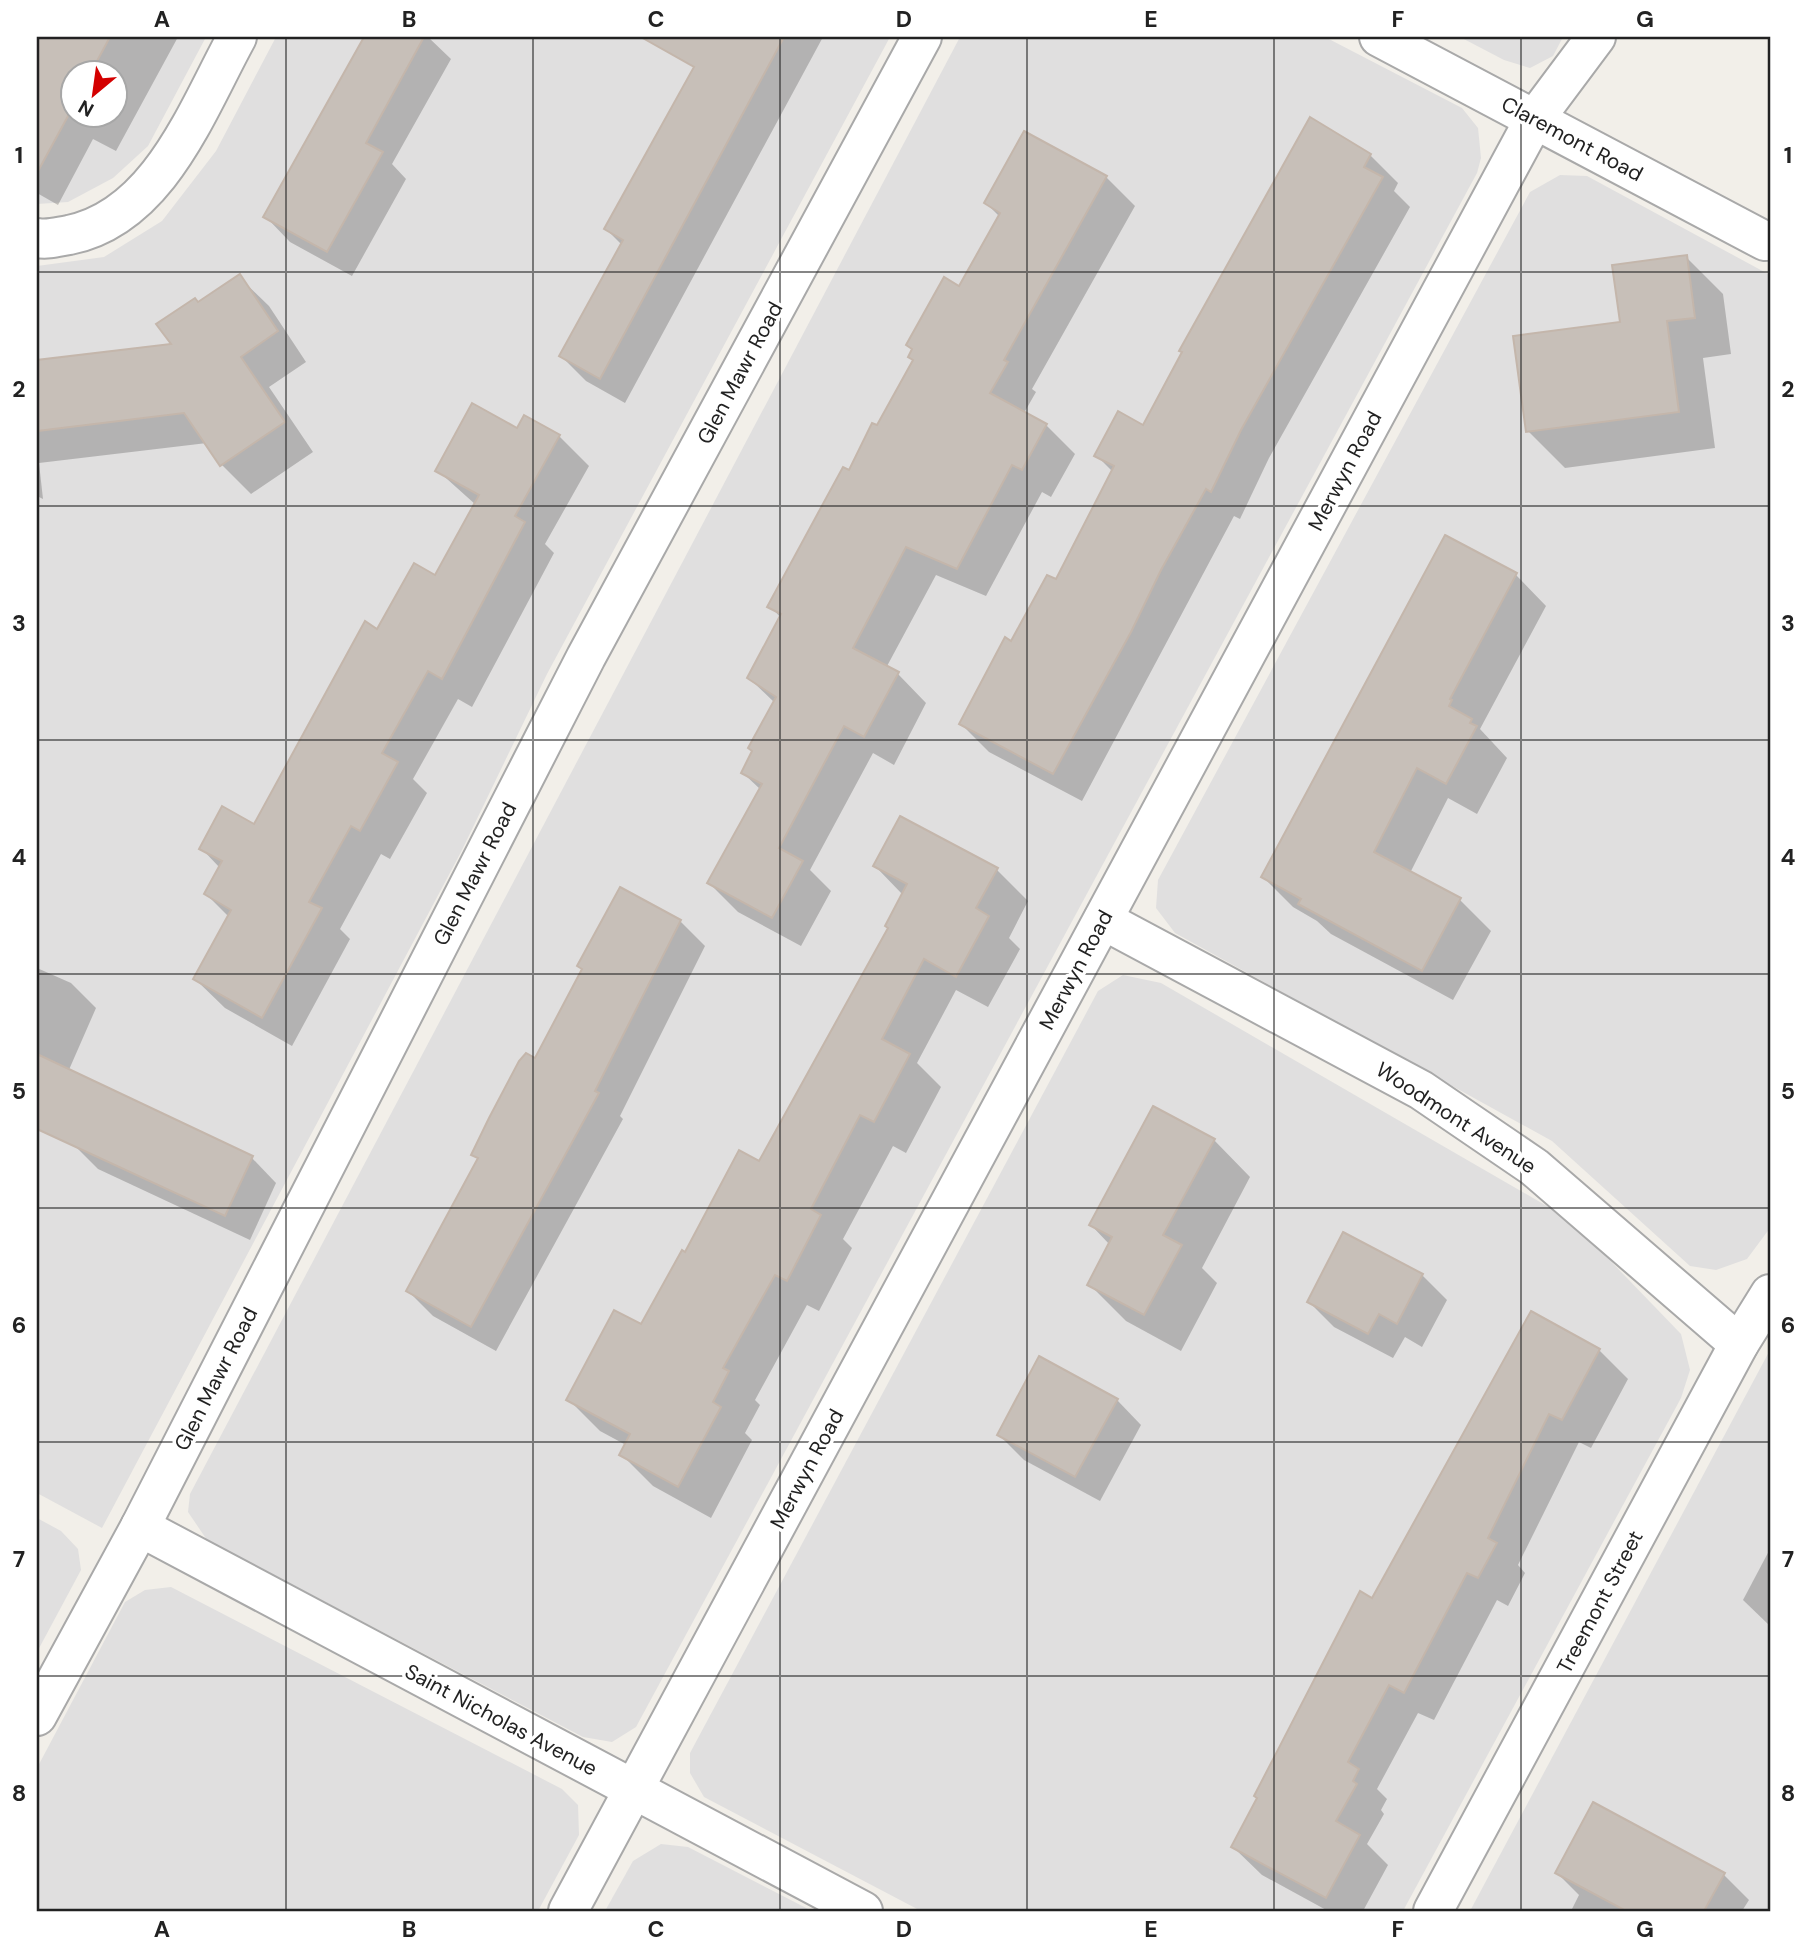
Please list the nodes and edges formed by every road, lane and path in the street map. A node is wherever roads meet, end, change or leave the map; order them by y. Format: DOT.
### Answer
graph roads {
  1 [pos="237,37"];
  2 [pos="922,37"];
  3 [pos="1379,37"];
  4 [pos="1596,37"];
  5 [pos="1535,120"];
  6 [pos="37,238"];
  7 [pos="1765,241"];
  8 [pos="1103,919"];
  9 [pos="1770,1294"];
  10 [pos="1739,1343"];
  11 [pos="140,1527"];
  12 [pos="37,1717"];
  13 [pos="634,1791"];
  14 [pos="568,1911"];
  15 [pos="863,1911"];
  16 [pos="1433,1911"];
  1 -- 6 [label="street"];
  2 -- 11 [label="street, Glen Mawr Road"];
  3 -- 5 [label="street, Claremont Road"];
  4 -- 5 [label="street, Merwyn Road"];
  5 -- 7 [label="street, Claremont Road"];
  5 -- 8 [label="street, Merwyn Road"];
  8 -- 10 [label="street, Woodmont Avenue"];
  8 -- 13 [label="street, Merwyn Road"];
  9 -- 10 [label="street, Treemont Street"];
  10 -- 16 [label="street, Treemont Street"];
  11 -- 12 [label="street, Glen Mawr Road"];
  11 -- 13 [label="street, Saint Nicholas Avenue"];
  13 -- 14 [label="street, Merwyn Road"];
  13 -- 15 [label="street, Saint Nicholas Avenue"];
}
